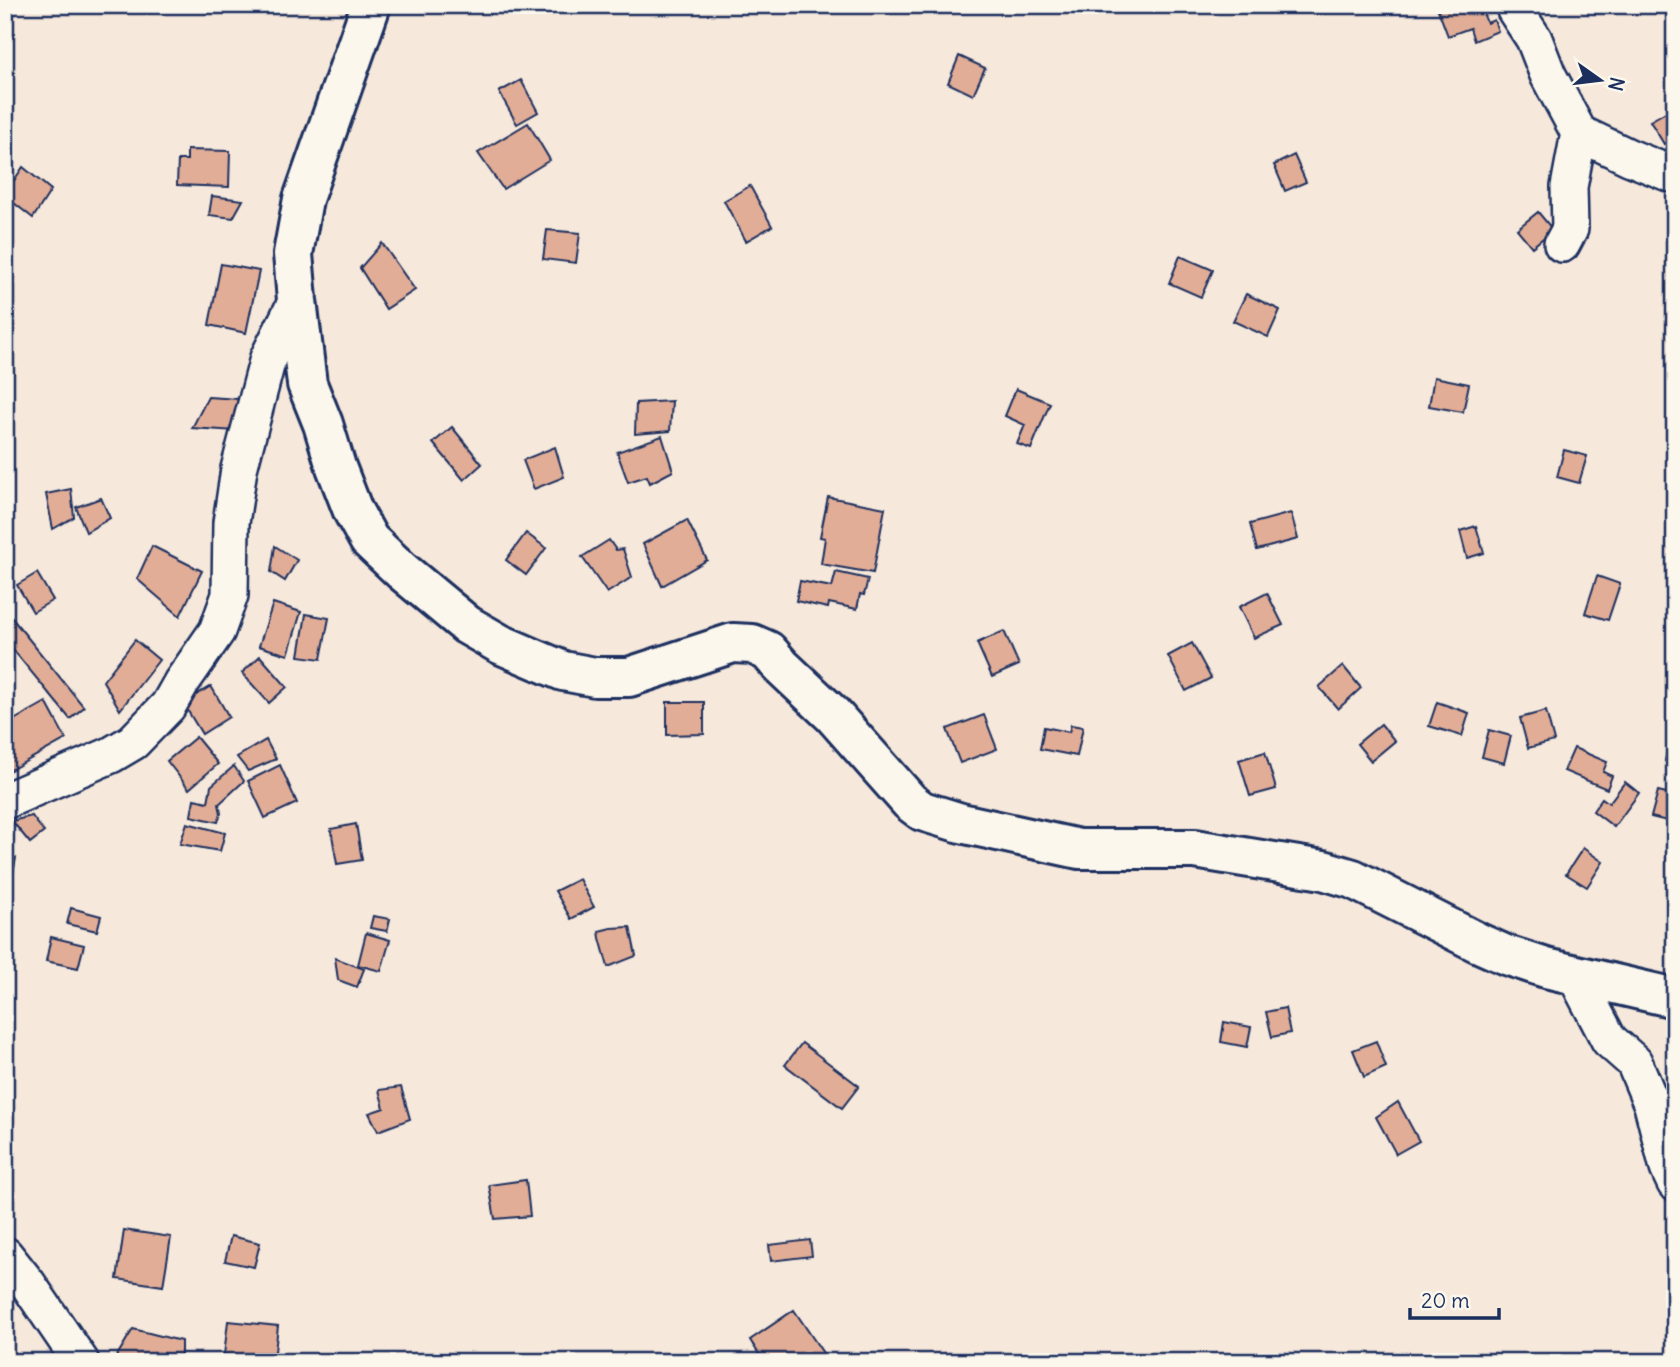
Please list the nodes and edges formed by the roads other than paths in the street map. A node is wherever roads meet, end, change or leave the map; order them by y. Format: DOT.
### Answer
graph roads {
  1 [pos="372,5"];
  2 [pos="1515,10"];
  3 [pos="1579,133"];
  4 [pos="1675,174"];
  5 [pos="1562,244"];
  6 [pos="297,300"];
  7 [pos="5,801"];
  8 [pos="1575,975"];
  9 [pos="1675,998"];
  10 [pos="1675,1182"];
  11 [pos="5,1255"];
  12 [pos="81,1362"];
  1 -- 6 [label="main road"];
  2 -- 3 [label="street"];
  3 -- 4 [label="street"];
  3 -- 5 [label="street"];
  6 -- 7 [label="street"];
  6 -- 8 [label="main road"];
  8 -- 9 [label="main road"];
  8 -- 10 [label="street"];
  11 -- 12 [label="street"];
}
